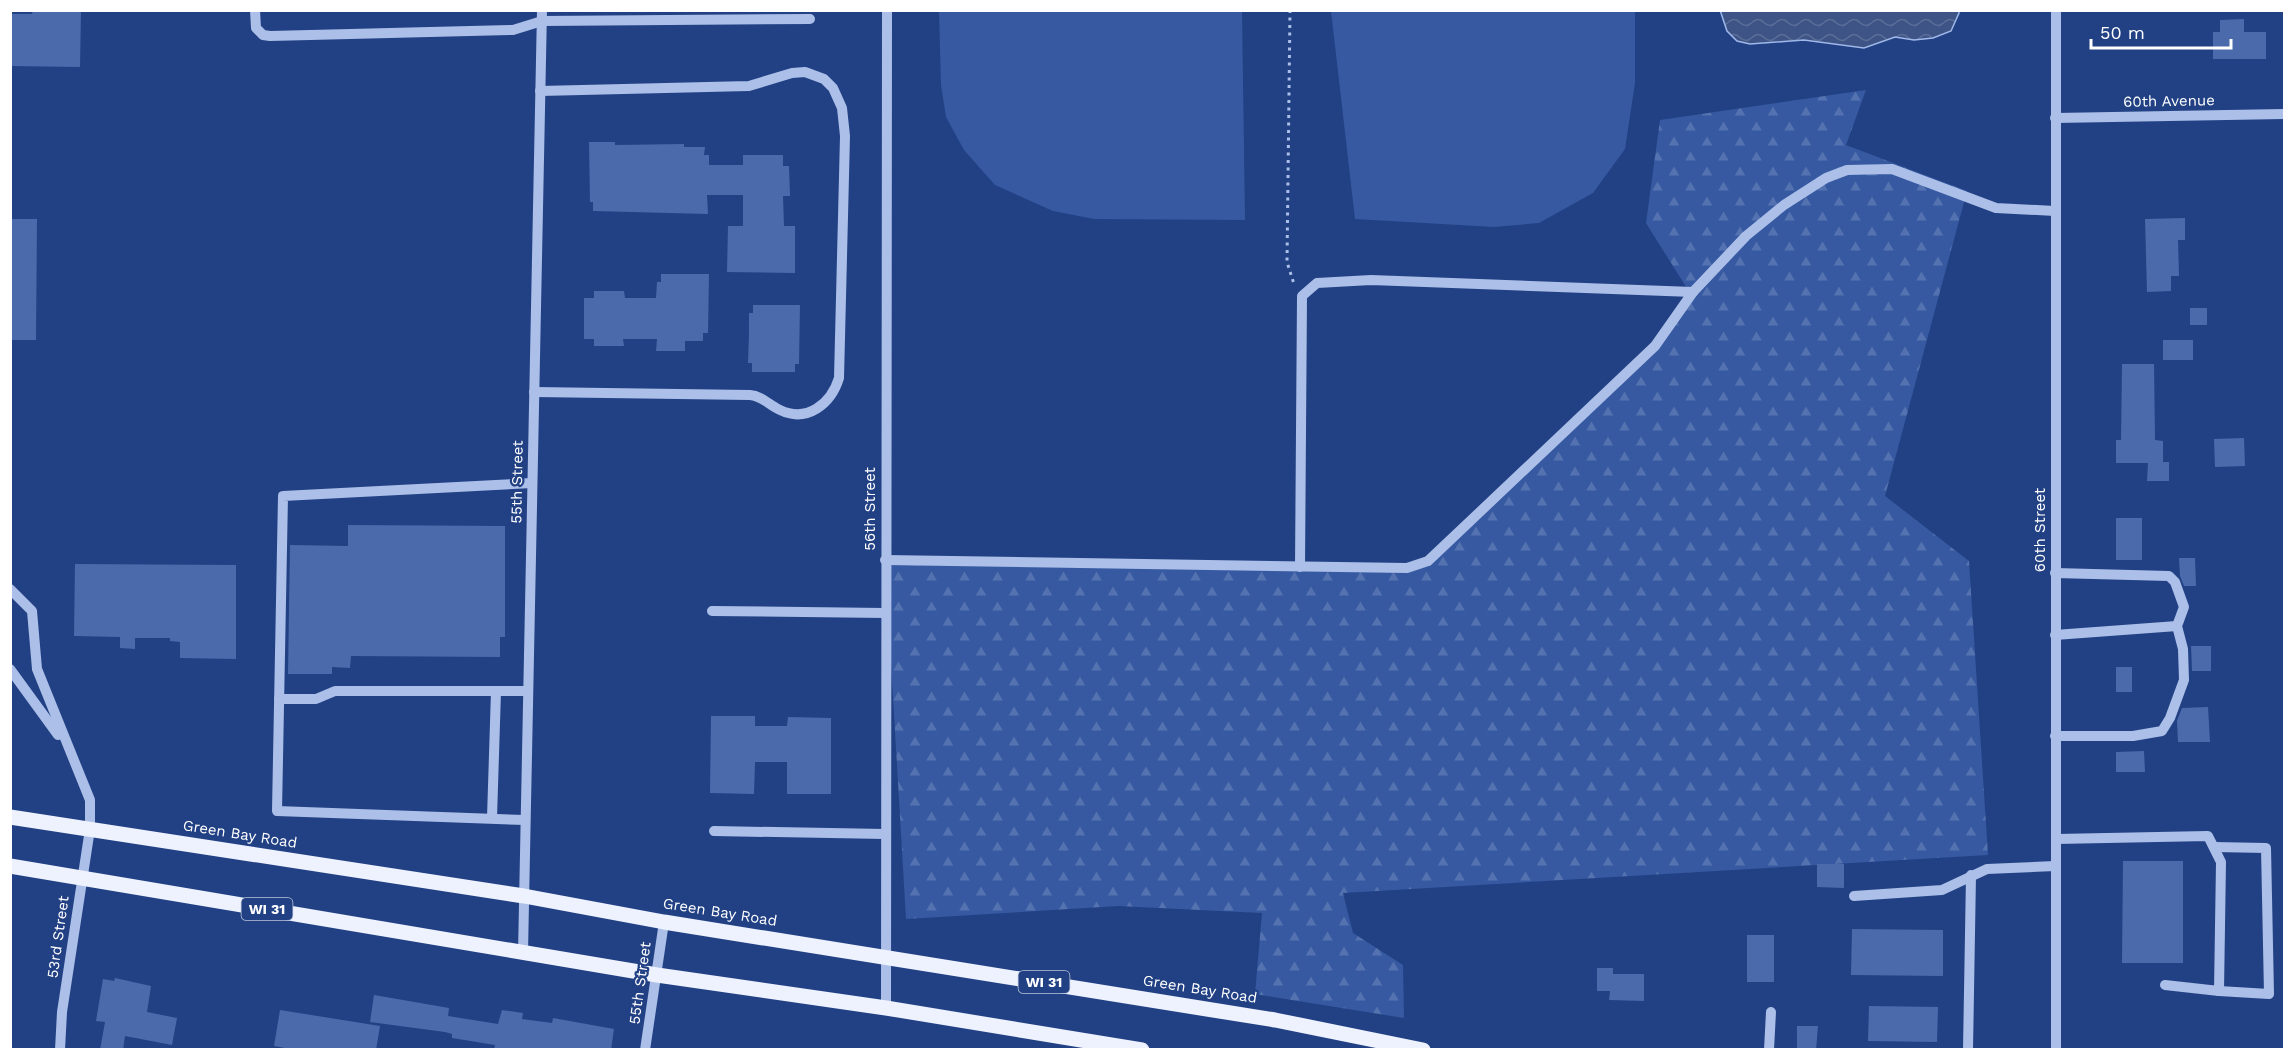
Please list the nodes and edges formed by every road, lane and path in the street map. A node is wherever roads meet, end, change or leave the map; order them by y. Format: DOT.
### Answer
graph roads {
  1 [pos="255,10"];
  2 [pos="887,10"];
  3 [pos="1290,10"];
  4 [pos="2056,10"];
  5 [pos="542,16"];
  6 [pos="810,19"];
  7 [pos="540,91"];
  8 [pos="2284,114"];
  9 [pos="2055,118"];
  10 [pos="2055,211"];
  11 [pos="1693,292"];
  12 [pos="1302,296"];
  13 [pos="534,392"];
  14 [pos="532,483"];
  15 [pos="885,560"];
  16 [pos="1300,567"];
  17 [pos="2055,573"];
  18 [pos="10,589"];
  19 [pos="712,611"];
  20 [pos="885,613"];
  21 [pos="2177,626"];
  22 [pos="2055,635"];
  23 [pos="10,669"];
  24 [pos="496,691"];
  25 [pos="527,691"];
  26 [pos="279,699"];
  27 [pos="2055,736"];
  28 [pos="67,748"];
  29 [pos="10,817"];
  30 [pos="492,818"];
  31 [pos="525,820"];
  32 [pos="39,821"];
  33 [pos="10,824"];
  34 [pos="90,829"];
  35 [pos="714,831"];
  36 [pos="885,834"];
  37 [pos="2056,840"];
  38 [pos="2214,848"];
  39 [pos="10,866"];
  40 [pos="2055,866"];
  41 [pos="1971,875"];
  42 [pos="82,877"];
  43 [pos="524,896"];
  44 [pos="1854,896"];
  45 [pos="664,922"];
  46 [pos="523,953"];
  47 [pos="886,956"];
  48 [pos="657,975"];
  49 [pos="2165,986"];
  50 [pos="2219,991"];
  51 [pos="886,1008"];
  52 [pos="1771,1012"];
  53 [pos="2056,1037"];
  54 [pos="60,1050"];
  55 [pos="645,1050"];
  56 [pos="1142,1050"];
  57 [pos="1423,1050"];
  58 [pos="1769,1050"];
  59 [pos="1968,1050"];
  60 [pos="2048,1050"];
  61 [pos="2057,1050"];
  1 -- 5 [label="street"];
  2 -- 15 [label="street, 56th Street"];
  3 -- 12 [label="path"];
  4 -- 9 [label="street, 60th Street"];
  5 -- 6 [label="street"];
  5 -- 7 [label="street, 55th Street"];
  7 -- 13 [label="street, 55th Street"];
  7 -- 13 [label="street"];
  8 -- 9 [label="street, 60th Avenue"];
  9 -- 10 [label="street, 60th Street"];
  10 -- 11 [label="street"];
  10 -- 17 [label="street, 60th Street"];
  11 -- 12 [label="street"];
  11 -- 16 [label="street"];
  12 -- 16 [label="street"];
  13 -- 14 [label="street, 55th Street"];
  14 -- 25 [label="street, 55th Street"];
  14 -- 26 [label="street"];
  15 -- 16 [label="street"];
  15 -- 20 [label="street, 56th Street"];
  17 -- 21 [label="street"];
  17 -- 22 [label="street, 60th Street"];
  18 -- 28 [label="street"];
  19 -- 20 [label="street"];
  20 -- 36 [label="street, 56th Street"];
  21 -- 22 [label="street"];
  21 -- 27 [label="street"];
  22 -- 27 [label="street, 60th Street"];
  23 -- 28 [label="street"];
  24 -- 25 [label="street"];
  24 -- 26 [label="street"];
  24 -- 30 [label="street"];
  25 -- 31 [label="street, 55th Street"];
  26 -- 30 [label="street"];
  27 -- 37 [label="street, 60th Street"];
  28 -- 34 [label="street, 53rd Street"];
  29 -- 32 [label="main road, Green Bay Road / WI 31"];
  30 -- 31 [label="street"];
  31 -- 43 [label="street, 55th Street"];
  32 -- 33 [label="main road"];
  32 -- 34 [label="main road, Green Bay Road / WI 31"];
  34 -- 42 [label="street, 53rd Street"];
  34 -- 43 [label="main road, Green Bay Road / WI 31"];
  35 -- 36 [label="street"];
  36 -- 47 [label="street, 56th Street"];
  37 -- 38 [label="street"];
  37 -- 40 [label="street, 60th Street"];
  38 -- 50 [label="street"];
  38 -- 50 [label="street"];
  39 -- 42 [label="main road, WI 31"];
  40 -- 41 [label="street"];
  40 -- 53 [label="street, 60th Street"];
  41 -- 44 [label="street"];
  41 -- 59 [label="street"];
  42 -- 46 [label="main road, WI 31"];
  42 -- 54 [label="street, 53rd Street"];
  43 -- 45 [label="main road, Green Bay Road / WI 31"];
  43 -- 46 [label="street, 55th Street"];
  45 -- 47 [label="main road, Green Bay Road / WI 31"];
  45 -- 48 [label="street, 55th Street"];
  46 -- 48 [label="main road, WI 31"];
  47 -- 51 [label="street, 56th Street"];
  47 -- 57 [label="main road, Green Bay Road / WI 31"];
  48 -- 51 [label="main road, WI 31"];
  48 -- 55 [label="street, 55th Street"];
  49 -- 50 [label="street"];
  51 -- 56 [label="main road, WI 31"];
  52 -- 58 [label="street"];
  53 -- 60 [label="street"];
  53 -- 61 [label="street, 60th Street"];
}
